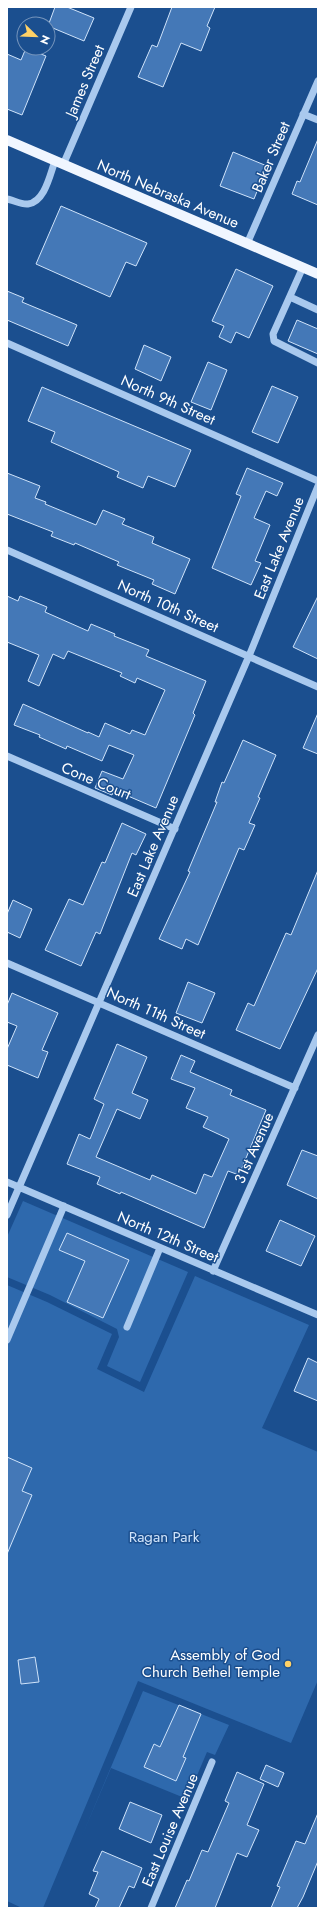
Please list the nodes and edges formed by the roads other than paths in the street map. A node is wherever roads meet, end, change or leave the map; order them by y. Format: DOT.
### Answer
graph roads {
  1 [pos="131,7"];
  2 [pos="318,80"];
  3 [pos="303,114"];
  4 [pos="318,120"];
  5 [pos="7,140"];
  6 [pos="59,163"];
  7 [pos="7,199"];
  8 [pos="247,244"];
  9 [pos="303,268"];
  10 [pos="318,274"];
  11 [pos="290,297"];
  12 [pos="318,310"];
  13 [pos="7,343"];
  14 [pos="318,363"];
  15 [pos="318,481"];
  16 [pos="318,486"];
  17 [pos="7,550"];
  18 [pos="249,656"];
  19 [pos="318,686"];
  20 [pos="7,756"];
  21 [pos="175,829"];
  22 [pos="7,963"];
  23 [pos="99,1002"];
  24 [pos="318,1035"];
  25 [pos="295,1088"];
  26 [pos="7,1182"];
  27 [pos="19,1187"];
  28 [pos="64,1206"];
  29 [pos="7,1215"];
  30 [pos="160,1248"];
  31 [pos="213,1271"];
  32 [pos="318,1316"];
  33 [pos="127,1327"];
  34 [pos="7,1340"];
  35 [pos="212,1762"];
  36 [pos="151,1908"];
  1 -- 6 [label="street, James Street"];
  2 -- 3 [label="street, Baker Street"];
  3 -- 4 [label="street"];
  3 -- 8 [label="street, Baker Street"];
  5 -- 6 [label="main road, North Nebraska Avenue"];
  6 -- 7 [label="street, James Street"];
  6 -- 8 [label="main road, North Nebraska Avenue"];
  8 -- 9 [label="main road, North Nebraska Avenue"];
  9 -- 10 [label="main road, North Nebraska Avenue"];
  9 -- 11 [label="street"];
  11 -- 12 [label="street"];
  11 -- 14 [label="street"];
  13 -- 15 [label="street, North 9th Street"];
  16 -- 18 [label="street, East Lake Avenue"];
  17 -- 18 [label="street, North 10th Street"];
  18 -- 19 [label="street, North 10th Street"];
  18 -- 21 [label="street, East Lake Avenue"];
  20 -- 21 [label="street, Cone Court"];
  21 -- 23 [label="street, East Lake Avenue"];
  22 -- 23 [label="street, North 11th Street"];
  23 -- 25 [label="street, North 11th Street"];
  23 -- 27 [label="street, East Lake Avenue"];
  24 -- 25 [label="street, 31st Avenue"];
  25 -- 31 [label="street, 31st Avenue"];
  26 -- 27 [label="street, North 12th Street"];
  27 -- 28 [label="street, North 12th Street"];
  27 -- 29 [label="street, East Lake Avenue"];
  28 -- 30 [label="street, North 12th Street"];
  28 -- 34 [label="street"];
  30 -- 31 [label="street, North 12th Street"];
  30 -- 33 [label="street"];
  31 -- 32 [label="street, North 12th Street"];
  35 -- 36 [label="street, East Louise Avenue"];
}
